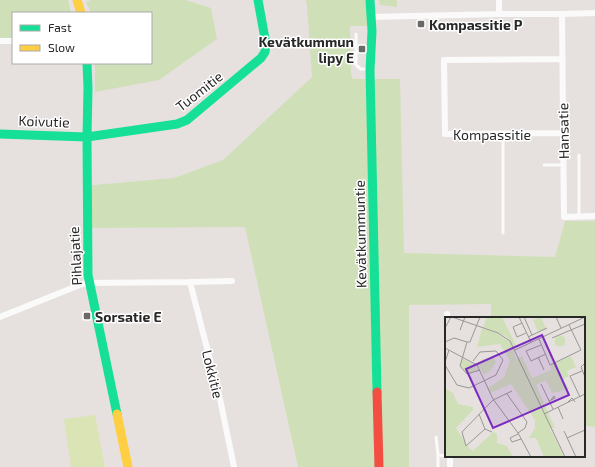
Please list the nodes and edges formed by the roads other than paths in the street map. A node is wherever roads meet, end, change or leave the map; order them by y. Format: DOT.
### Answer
graph roads {
  1 [pos="78,0"];
  2 [pos="258,0"];
  3 [pos="370,0"];
  4 [pos="499,0"];
  5 [pos="81,12"];
  6 [pos="595,13"];
  7 [pos="499,14"];
  8 [pos="562,14"];
  9 [pos="372,17"];
  10 [pos="356,34"];
  11 [pos="0,40"];
  12 [pos="12,41"];
  13 [pos="562,59"];
  14 [pos="86,64"];
  15 [pos="370,70"];
  16 [pos="503,133"];
  17 [pos="563,133"];
  18 [pos="0,134"];
  19 [pos="87,137"];
  20 [pos="579,155"];
  21 [pos="544,165"];
  22 [pos="563,165"];
  23 [pos="595,216"];
  24 [pos="579,217"];
  25 [pos="503,233"];
  26 [pos="232,281"];
  27 [pos="190,282"];
  28 [pos="89,283"];
  29 [pos="0,317"];
  30 [pos="436,437"];
  31 [pos="438,455"];
  32 [pos="445,456"];
  33 [pos="128,467"];
  34 [pos="234,467"];
  35 [pos="379,467"];
  36 [pos="438,467"];
  1 -- 5 [label="street"];
  2 -- 19 [label="street, Tuomitie"];
  3 -- 9 [label="street, Kevätkummuntie"];
  4 -- 7 [label="street"];
  6 -- 8 [label="street"];
  7 -- 8 [label="street"];
  7 -- 9 [label="street"];
  8 -- 13 [label="street, Hansatie"];
  9 -- 15 [label="street, Kevätkummuntie"];
  10 -- 15 [label="lane"];
  11 -- 12 [label="street"];
  13 -- 16 [label="street, Kompassitie"];
  13 -- 17 [label="street, Hansatie"];
  14 -- 19 [label="street, Pihlajatie"];
  15 -- 35 [label="street, Kevätkummuntie"];
  16 -- 17 [label="street, Kompassitie"];
  16 -- 25 [label="lane"];
  17 -- 22 [label="street, Hansatie"];
  18 -- 19 [label="street, Koivutie"];
  19 -- 28 [label="street, Pihlajatie"];
  20 -- 24 [label="lane"];
  21 -- 22 [label="lane"];
  22 -- 24 [label="street, Hansatie"];
  23 -- 24 [label="street, Hansatie"];
  26 -- 27 [label="street"];
  27 -- 28 [label="street"];
  27 -- 34 [label="street, Lokkitie"];
  28 -- 29 [label="street"];
  28 -- 33 [label="street, Pihlajatie"];
  30 -- 31 [label="lane"];
  31 -- 32 [label="lane"];
  31 -- 36 [label="lane"];
}
